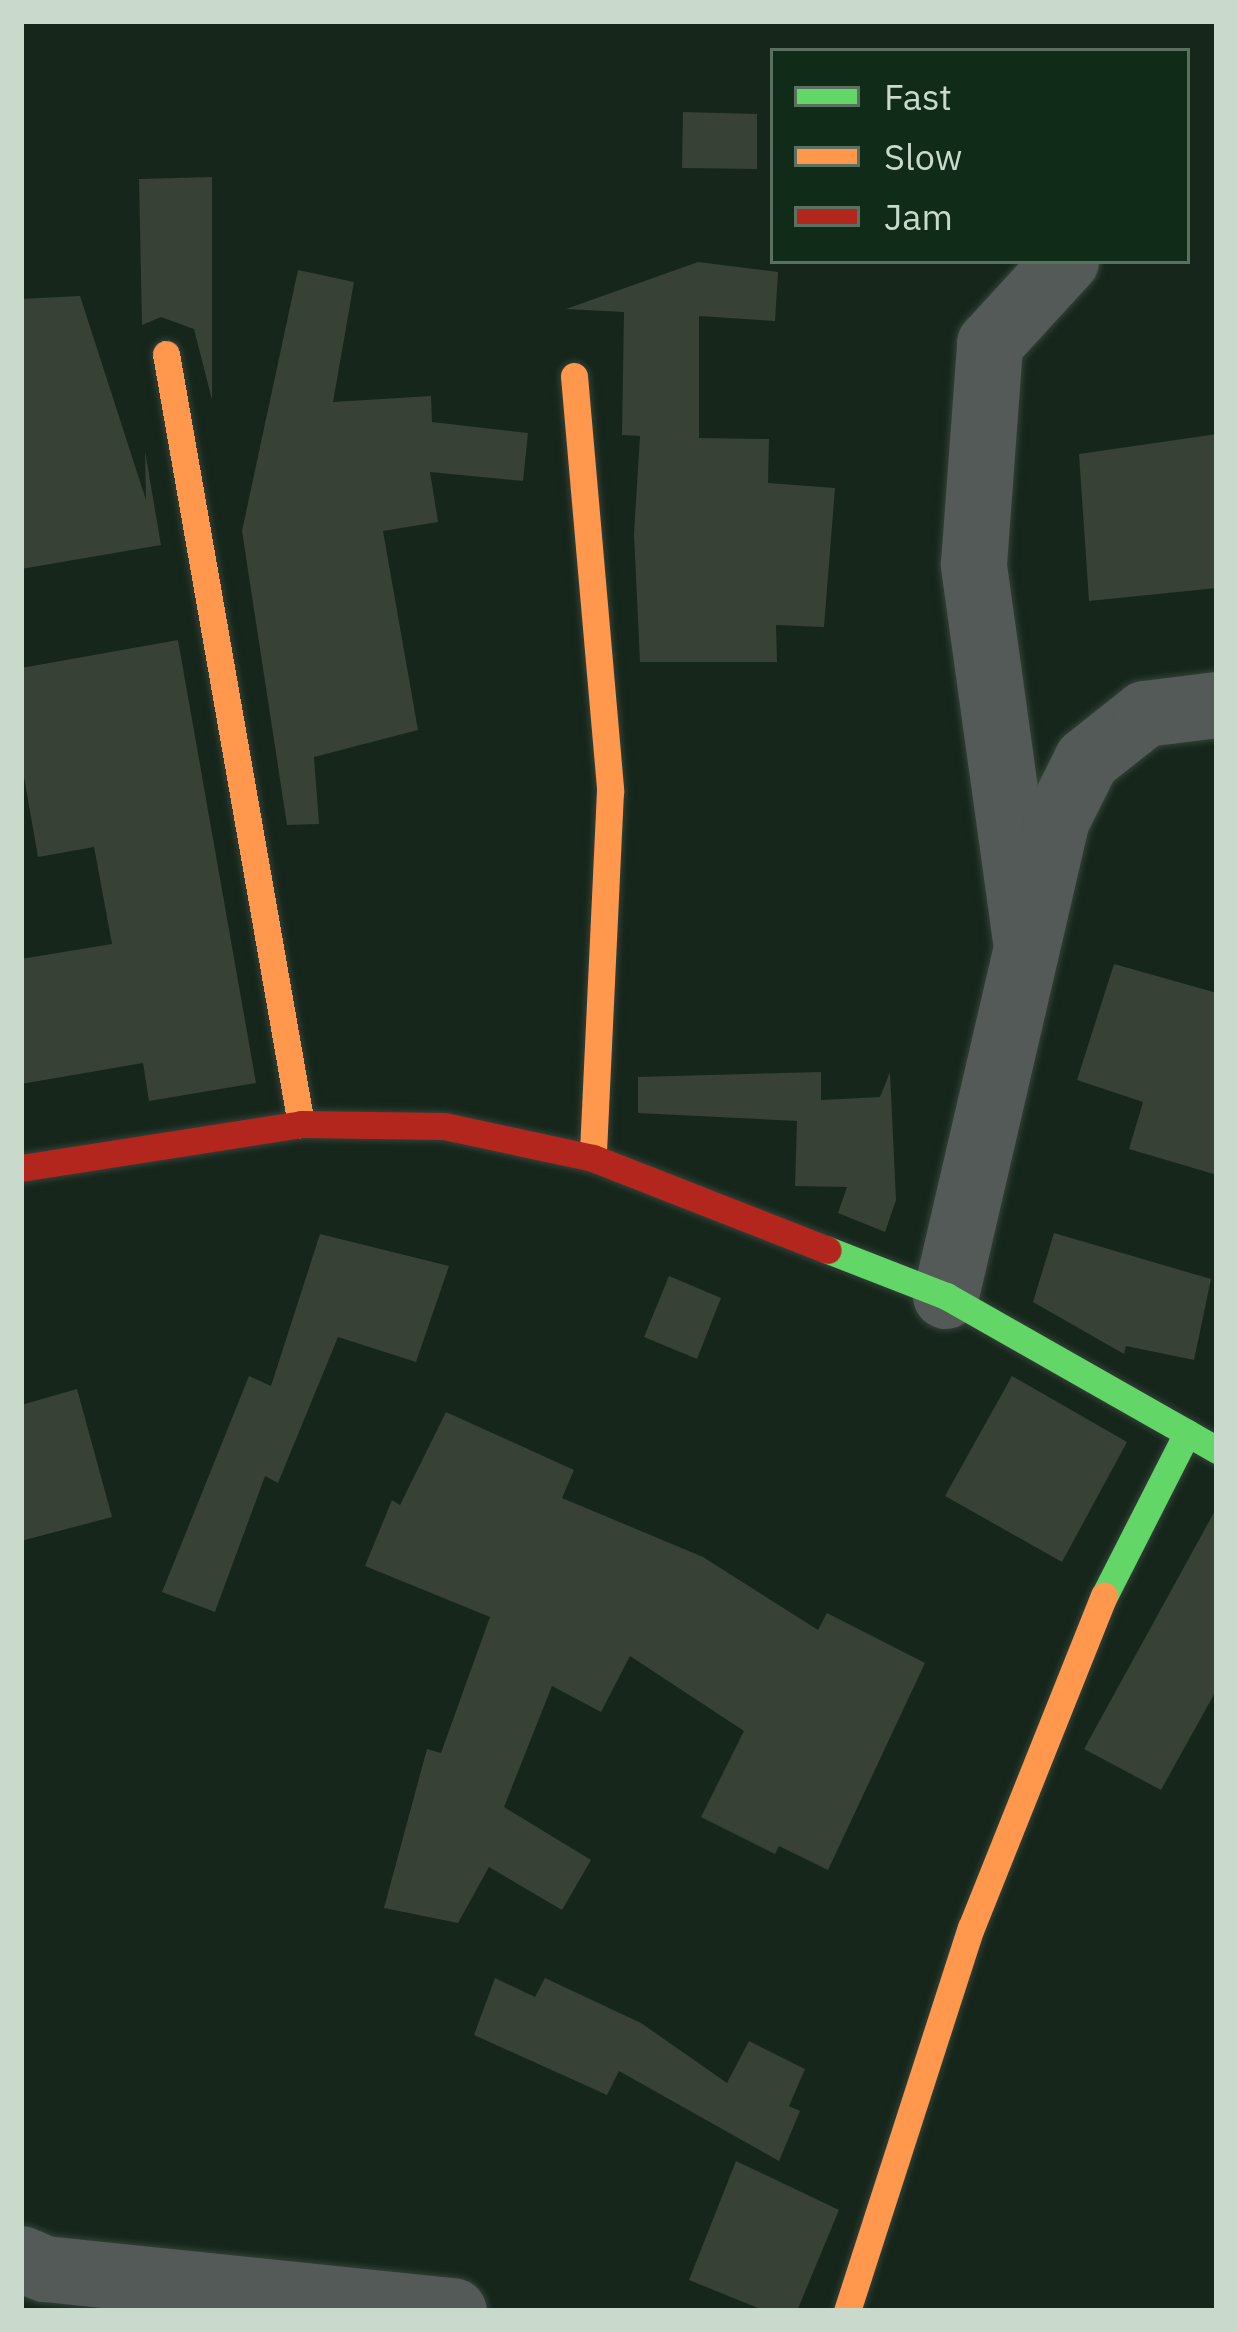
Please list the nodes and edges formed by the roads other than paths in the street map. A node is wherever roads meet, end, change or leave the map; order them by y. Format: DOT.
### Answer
graph roads {
  1 [pos="1063,264"];
  2 [pos="166,354"];
  3 [pos="574,376"];
  4 [pos="1217,705"];
  5 [pos="1026,941"];
  6 [pos="302,1124"];
  7 [pos="593,1158"];
  8 [pos="21,1168"];
  9 [pos="946,1296"];
  10 [pos="1187,1433"];
  11 [pos="1217,1450"];
  12 [pos="21,2259"];
  13 [pos="454,2311"];
  14 [pos="847,2311"];
  1 -- 5 [label="street"];
  2 -- 6 [label="street"];
  3 -- 7 [label="street"];
  4 -- 5 [label="street"];
  5 -- 9 [label="street"];
  6 -- 7 [label="street"];
  6 -- 8 [label="street"];
  7 -- 9 [label="street"];
  9 -- 10 [label="street"];
  10 -- 11 [label="street"];
  10 -- 14 [label="street"];
  12 -- 13 [label="street"];
}
